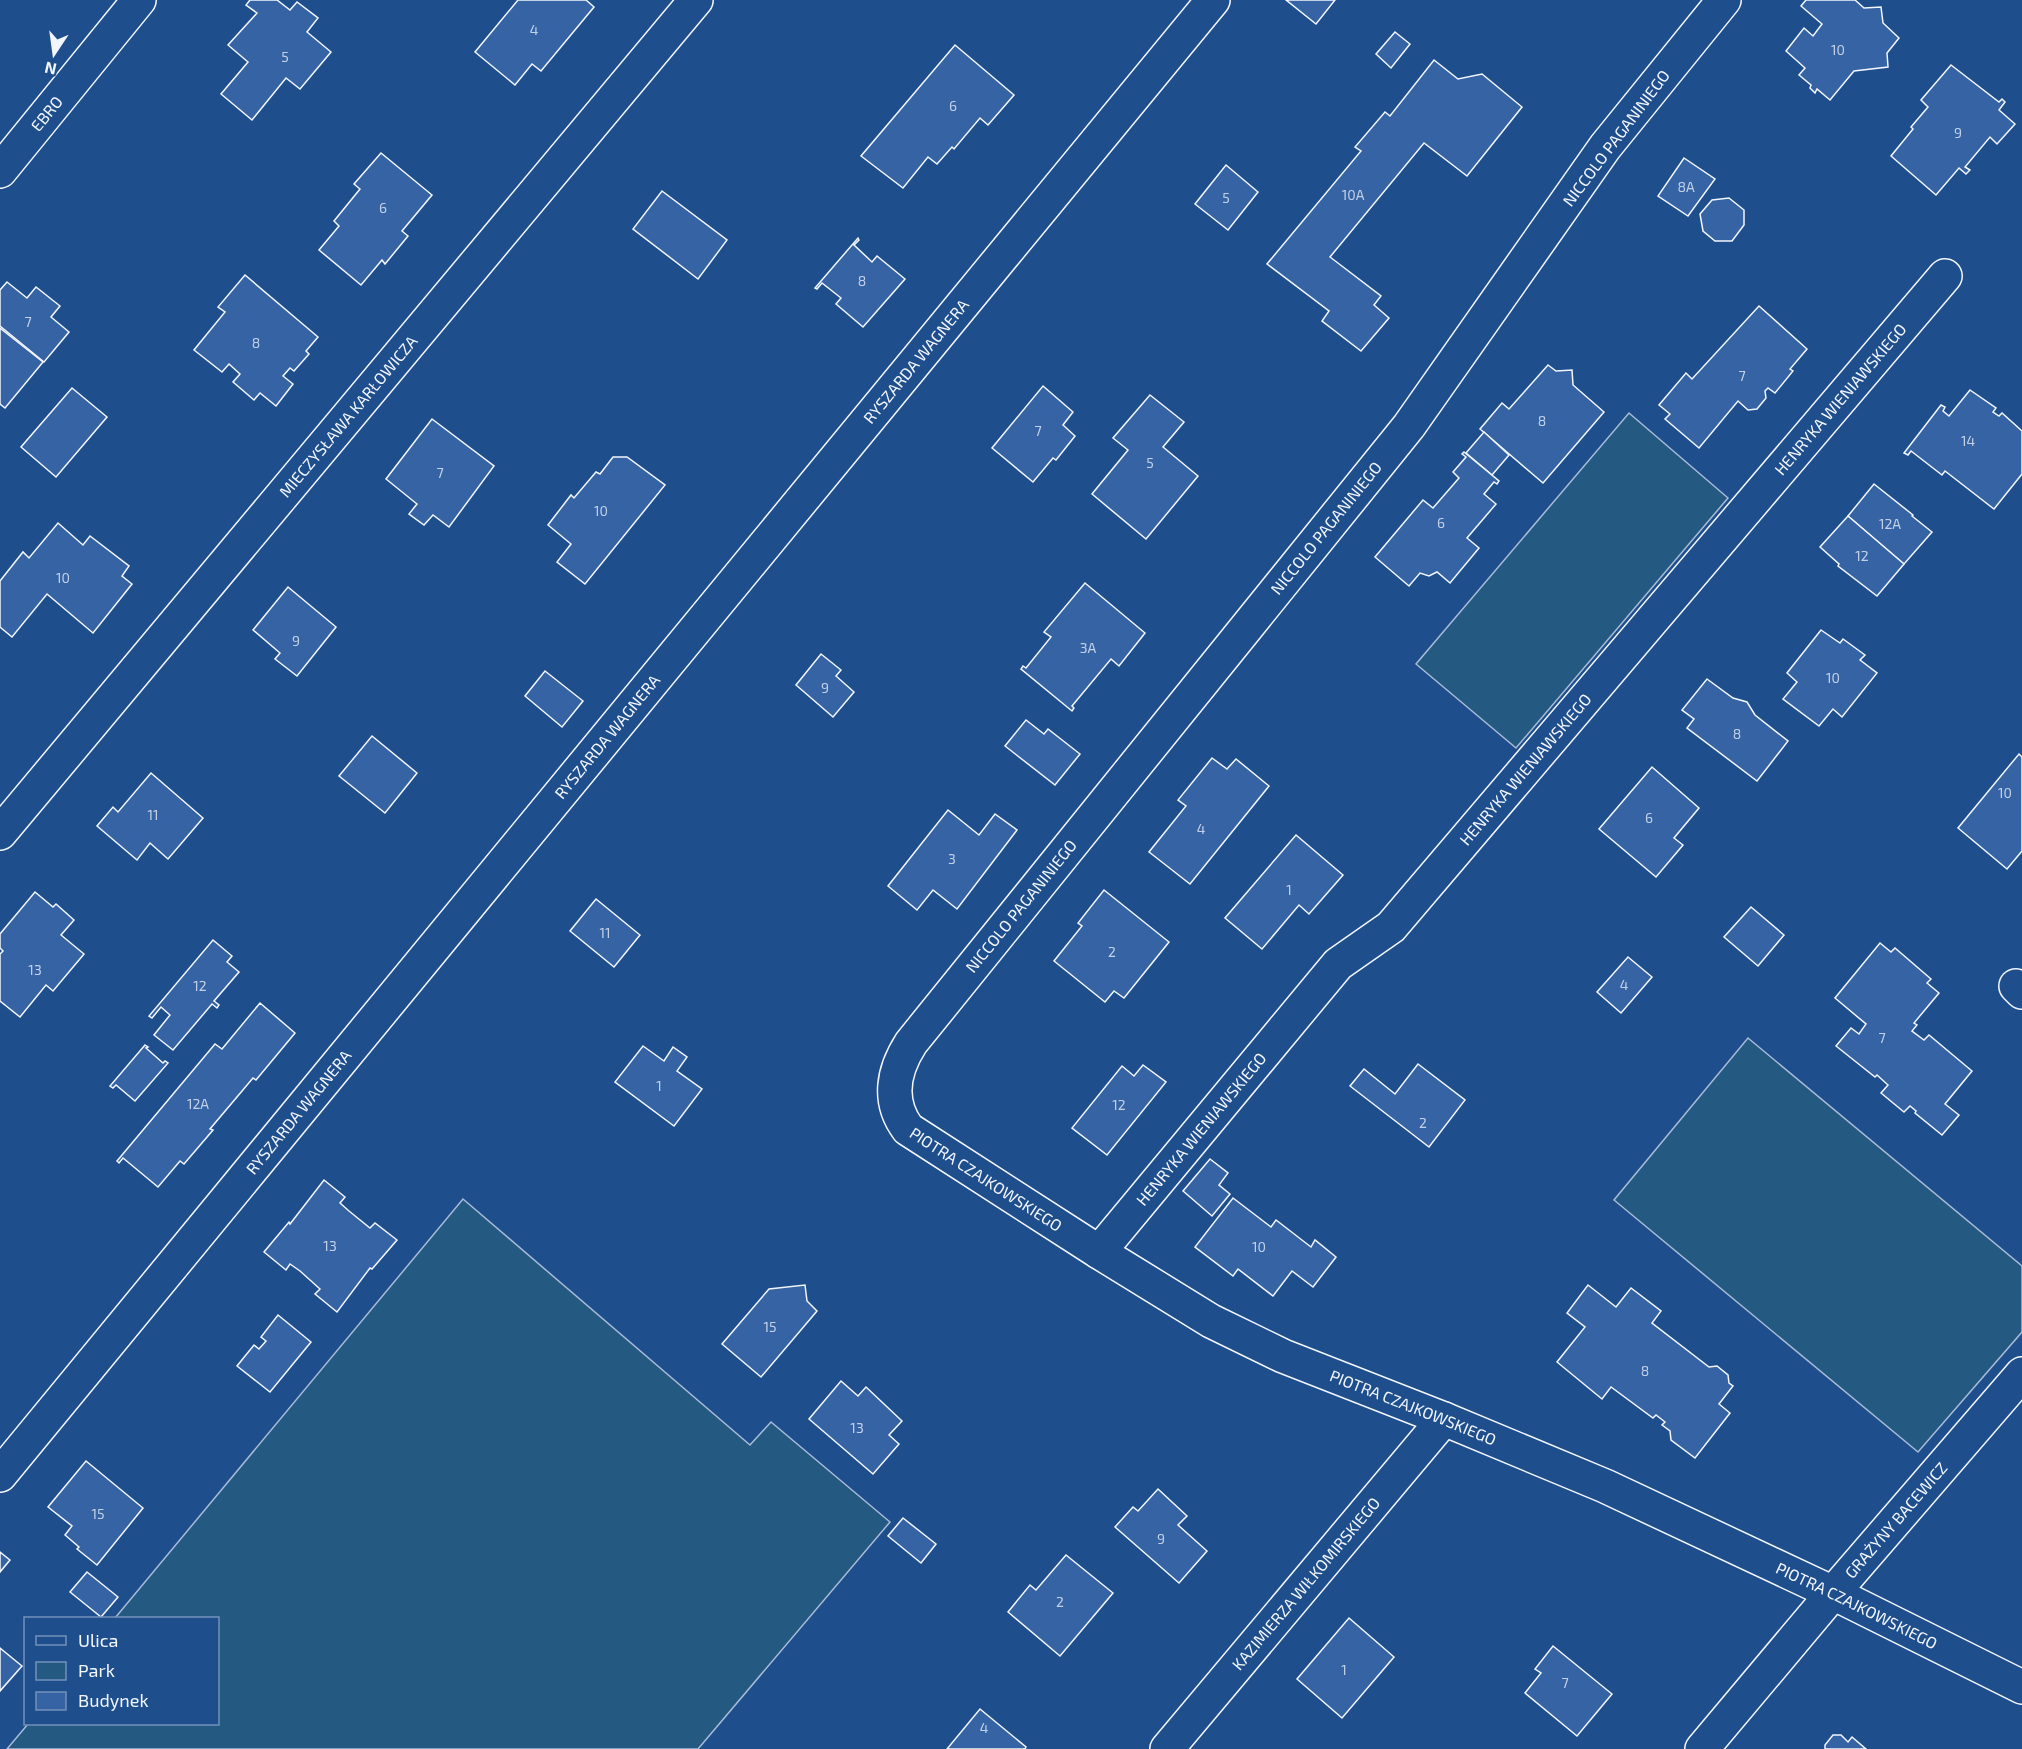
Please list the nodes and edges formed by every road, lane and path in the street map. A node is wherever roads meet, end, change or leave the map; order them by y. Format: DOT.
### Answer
graph roads {
  1 [pos="139,0"];
  2 [pos="696,0"];
  3 [pos="1213,0"];
  4 [pos="1724,0"];
  5 [pos="0,171"];
  6 [pos="1945,276"];
  7 [pos="0,833"];
  8 [pos="911,1043"];
  9 [pos="1099,1252"];
  10 [pos="2022,1374"];
  11 [pos="1444,1419"];
  12 [pos="0,1475"];
  13 [pos="1833,1593"];
  14 [pos="2022,1687"];
  15 [pos="1167,1749"];
  16 [pos="1702,1749"];
  1 -- 5 [label="street, EBRO"];
  2 -- 7 [label="street, MIECZYSŁAWA KARŁOWICZA"];
  3 -- 12 [label="street, RYSZARDA WAGNERA"];
  4 -- 8 [label="street, NICCOLO PAGANINIEGO"];
  6 -- 9 [label="street, HENRYKA WIENIAWSKIEGO"];
  8 -- 9 [label="street, PIOTRA CZAJKOWSKIEGO"];
  9 -- 11 [label="street, PIOTRA CZAJKOWSKIEGO"];
  10 -- 13 [label="street, GRAŻYNY BACEWICZ"];
  11 -- 13 [label="street, PIOTRA CZAJKOWSKIEGO"];
  11 -- 15 [label="street, KAZIMIERZA WIŁKOMIRSKIEGO"];
  13 -- 14 [label="street, PIOTRA CZAJKOWSKIEGO"];
  13 -- 16 [label="street, GRAŻYNY BACEWICZ"];
}
